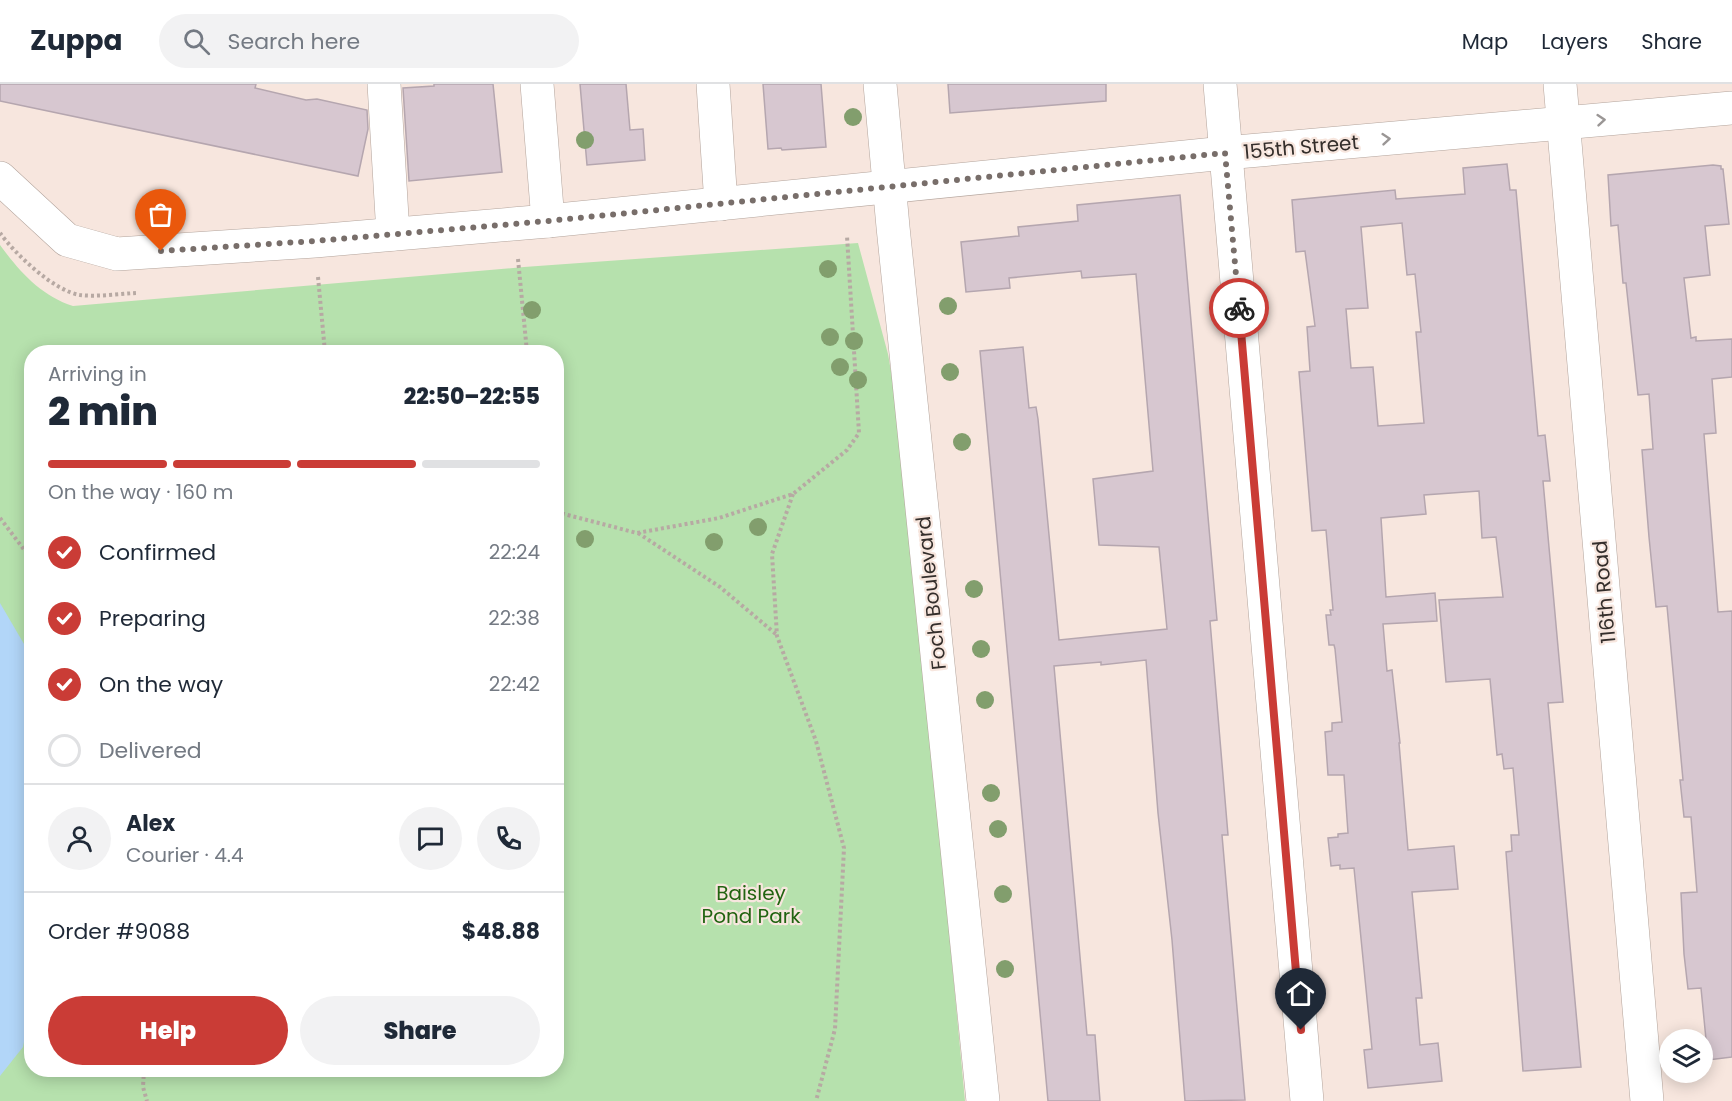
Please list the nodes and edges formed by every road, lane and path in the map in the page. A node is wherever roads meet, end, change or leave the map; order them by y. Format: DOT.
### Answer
graph roads {
  1 [pos="384,84"];
  2 [pos="537,84"];
  3 [pos="713,84"];
  4 [pos="880,84"];
  5 [pos="1220,84"];
  6 [pos="1560,84"];
  7 [pos="1732,108"];
  8 [pos="1563,123"];
  9 [pos="1225,153"];
  10 [pos="0,178"];
  11 [pos="889,188"];
  12 [pos="721,204"];
  13 [pos="548,221"];
  14 [pos="0,233"];
  15 [pos="393,234"];
  16 [pos="848,236"];
  17 [pos="518,259"];
  18 [pos="318,277"];
  19 [pos="136,293"];
  20 [pos="324,345"];
  21 [pos="526,345"];
  22 [pos="793,494"];
  23 [pos="564,514"];
  24 [pos="0,518"];
  25 [pos="638,533"];
  26 [pos="24,550"];
  27 [pos="777,636"];
  28 [pos="144,1077"];
  29 [pos="147,1101"];
  30 [pos="816,1101"];
  31 [pos="983,1101"];
  32 [pos="1307,1101"];
  33 [pos="1647,1101"];
  1 -- 15 [label="street"];
  2 -- 13 [label="street"];
  3 -- 12 [label="street"];
  4 -- 11 [label="street, Foch Boulevard"];
  5 -- 9 [label="street"];
  6 -- 8 [label="street, 116th Road"];
  8 -- 7 [label="street, 155th Street, one-way"];
  9 -- 8 [label="street, 155th Street, one-way"];
  8 -- 33 [label="street, 116th Road"];
  9 -- 11 [label="street, 155th Street"];
  9 -- 32 [label="street"];
  10 -- 15 [label="street, 155th Street"];
  11 -- 12 [label="street, 155th Street"];
  11 -- 31 [label="street, Foch Boulevard"];
  12 -- 13 [label="street, 155th Street"];
  13 -- 15 [label="street, 155th Street"];
  14 -- 19 [label="path"];
  16 -- 22 [label="path"];
  17 -- 21 [label="path"];
  18 -- 20 [label="path"];
  22 -- 25 [label="path"];
  22 -- 27 [label="path"];
  23 -- 25 [label="path"];
  24 -- 26 [label="path"];
  25 -- 27 [label="path"];
  27 -- 30 [label="path"];
  28 -- 29 [label="path"];
}
